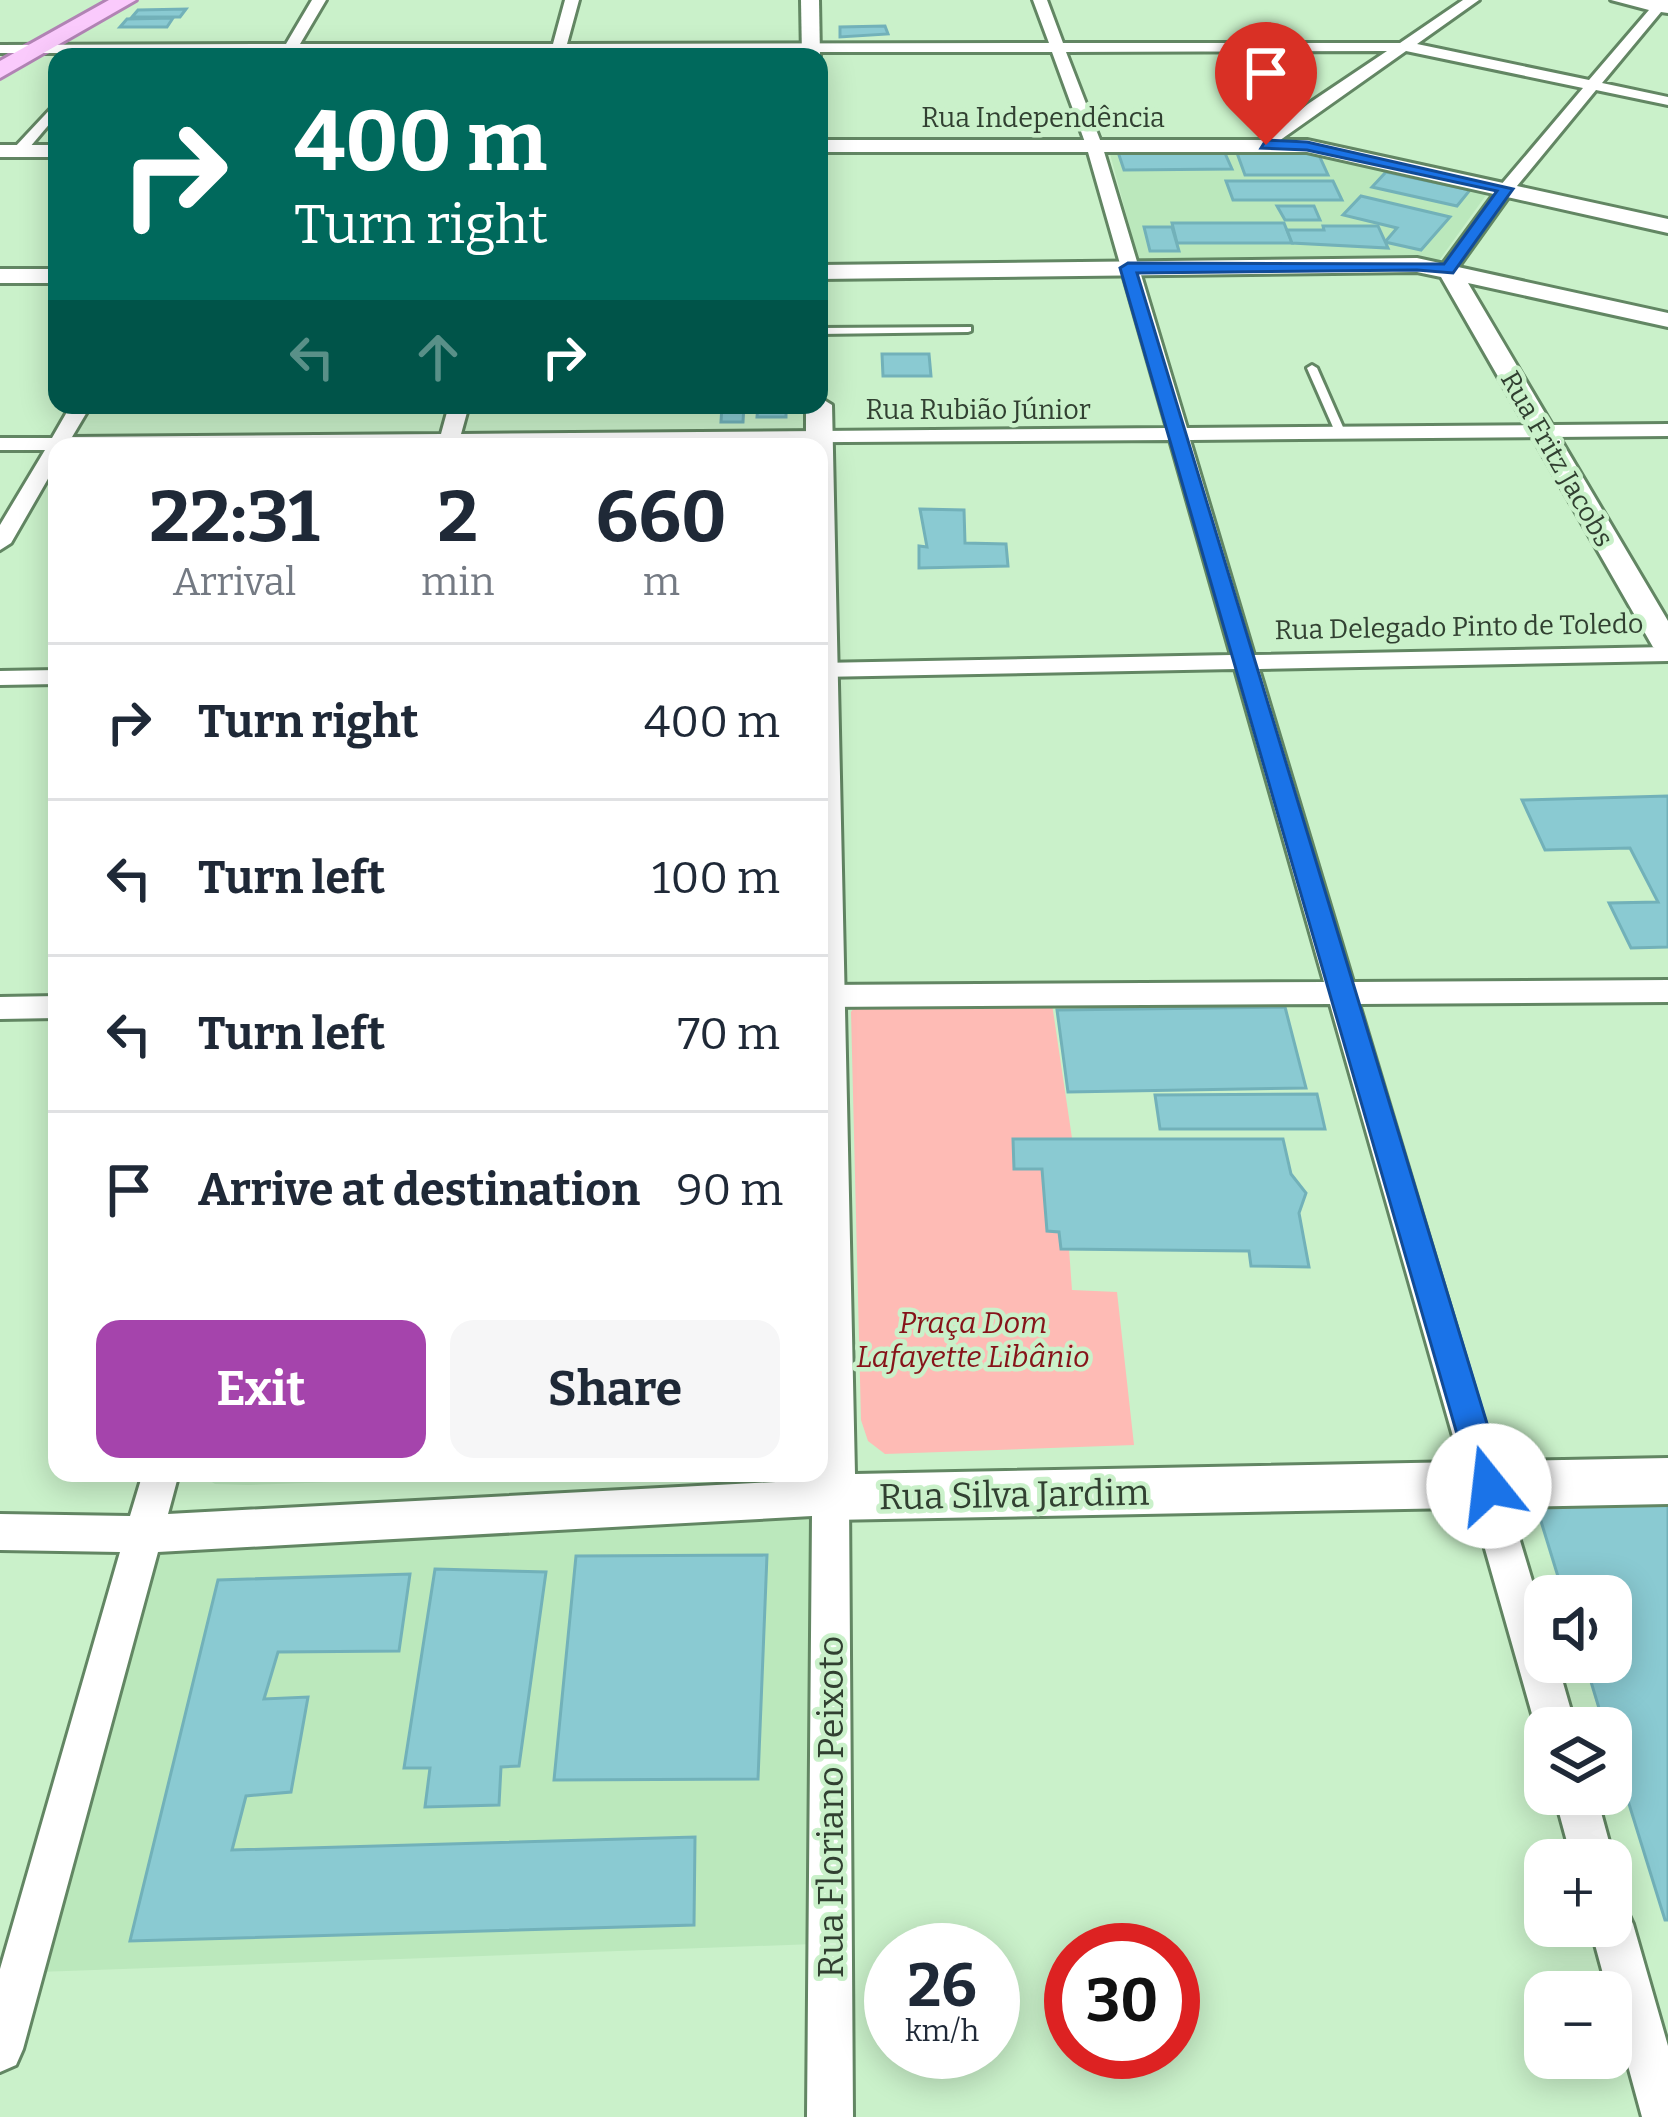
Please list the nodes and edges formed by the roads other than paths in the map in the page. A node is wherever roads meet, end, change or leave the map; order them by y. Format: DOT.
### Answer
graph roads {
  1 [pos="91,0"];
  2 [pos="125,0"];
  3 [pos="319,0"];
  4 [pos="572,0"];
  5 [pos="810,0"];
  6 [pos="1040,0"];
  7 [pos="1472,0"];
  8 [pos="1618,0"];
  9 [pos="1664,5"];
  10 [pos="1409,47"];
  11 [pos="46,48"];
  12 [pos="290,48"];
  13 [pos="559,48"];
  14 [pos="811,48"];
  15 [pos="1061,49"];
  16 [pos="828,51"];
  17 [pos="1,55"];
  18 [pos="1592,86"];
  19 [pos="1668,101"];
  20 [pos="48,114"];
  21 [pos="1094,145"];
  22 [pos="1266,145"];
  23 [pos="828,146"];
  24 [pos="9,151"];
  25 [pos="48,151"];
  26 [pos="1506,189"];
  27 [pos="1668,226"];
  28 [pos="1128,268"];
  29 [pos="1448,269"];
  30 [pos="828,272"];
  31 [pos="0,276"];
  32 [pos="48,276"];
  33 [pos="1668,320"];
  34 [pos="968,329"];
  35 [pos="828,331"];
  36 [pos="1312,368"];
  37 [pos="819,414"];
  38 [pos="1668,430"];
  39 [pos="1540,433"];
  40 [pos="1341,434"];
  41 [pos="1176,435"];
  42 [pos="820,438"];
  43 [pos="48,443"];
  44 [pos="0,444"];
  45 [pos="48,460"];
  46 [pos="0,543"];
  47 [pos="1668,650"];
  48 [pos="1245,661"];
  49 [pos="828,670"];
  50 [pos="48,677"];
  51 [pos="0,678"];
  52 [pos="1668,991"];
  53 [pos="1342,992"];
  54 [pos="828,996"];
  55 [pos="48,1007"];
  56 [pos="0,1008"];
  57 [pos="828,1309"];
  58 [pos="1668,1481"];
  59 [pos="158,1482"];
  60 [pos="1489,1486"];
  61 [pos="831,1497"];
  62 [pos="0,1532"];
  63 [pos="144,1534"];
  64 [pos="1550,1707"];
  65 [pos="1617,1947"];
  66 [pos="0,2049"];
  67 [pos="830,2117"];
  68 [pos="1665,2117"];
  1 -- 17 [label="main road"];
  2 -- 11 [label="main road"];
  3 -- 12 [label="street"];
  4 -- 13 [label="street"];
  5 -- 14 [label="street"];
  6 -- 15 [label="street"];
  7 -- 10 [label="street"];
  8 -- 9 [label="street"];
  9 -- 18 [label="street"];
  10 -- 15 [label="street"];
  10 -- 18 [label="street"];
  10 -- 22 [label="street"];
  11 -- 17 [label="main road"];
  15 -- 16 [label="street"];
  15 -- 21 [label="street"];
  18 -- 19 [label="street"];
  18 -- 26 [label="street"];
  20 -- 24 [label="street"];
  21 -- 22 [label="street, Rua Independência"];
  21 -- 23 [label="street, Rua Independência"];
  21 -- 28 [label="street"];
  22 -- 26 [label="street, Rua Independência"];
  24 -- 25 [label="street"];
  26 -- 27 [label="street, Rua Independência"];
  26 -- 29 [label="street"];
  28 -- 29 [label="street"];
  28 -- 30 [label="street"];
  28 -- 41 [label="street"];
  29 -- 33 [label="street"];
  29 -- 39 [label="street, Rua Fritz Jacobs"];
  31 -- 32 [label="street"];
  34 -- 35 [label="lane"];
  36 -- 40 [label="lane"];
  37 -- 42 [label="street"];
  38 -- 39 [label="street, Rua Rubião Júnior"];
  39 -- 40 [label="street, Rua Rubião Júnior"];
  39 -- 47 [label="street, Rua Fritz Jacobs"];
  40 -- 41 [label="street, Rua Rubião Júnior"];
  41 -- 42 [label="street, Rua Rubião Júnior"];
  41 -- 48 [label="street"];
  43 -- 44 [label="street, Rua Rubião Júnior"];
  45 -- 46 [label="street"];
  47 -- 48 [label="street, Rua Delegado Pinto de Toledo"];
  48 -- 49 [label="street, Rua Delegado Pinto de Toledo"];
  48 -- 53 [label="street"];
  50 -- 51 [label="street"];
  52 -- 53 [label="street"];
  53 -- 54 [label="street"];
  53 -- 60 [label="street"];
  55 -- 56 [label="street"];
  57 -- 61 [label="street"];
  58 -- 60 [label="street, Rua Silva Jardim"];
  59 -- 63 [label="street"];
  60 -- 61 [label="street, Rua Silva Jardim"];
  60 -- 64 [label="street"];
  61 -- 63 [label="street, Rua Silva Jardim"];
  61 -- 67 [label="street, Rua Floriano Peixoto"];
  62 -- 63 [label="street, Rua Silva Jardim"];
  63 -- 66 [label="street"];
  65 -- 68 [label="street"];
}
